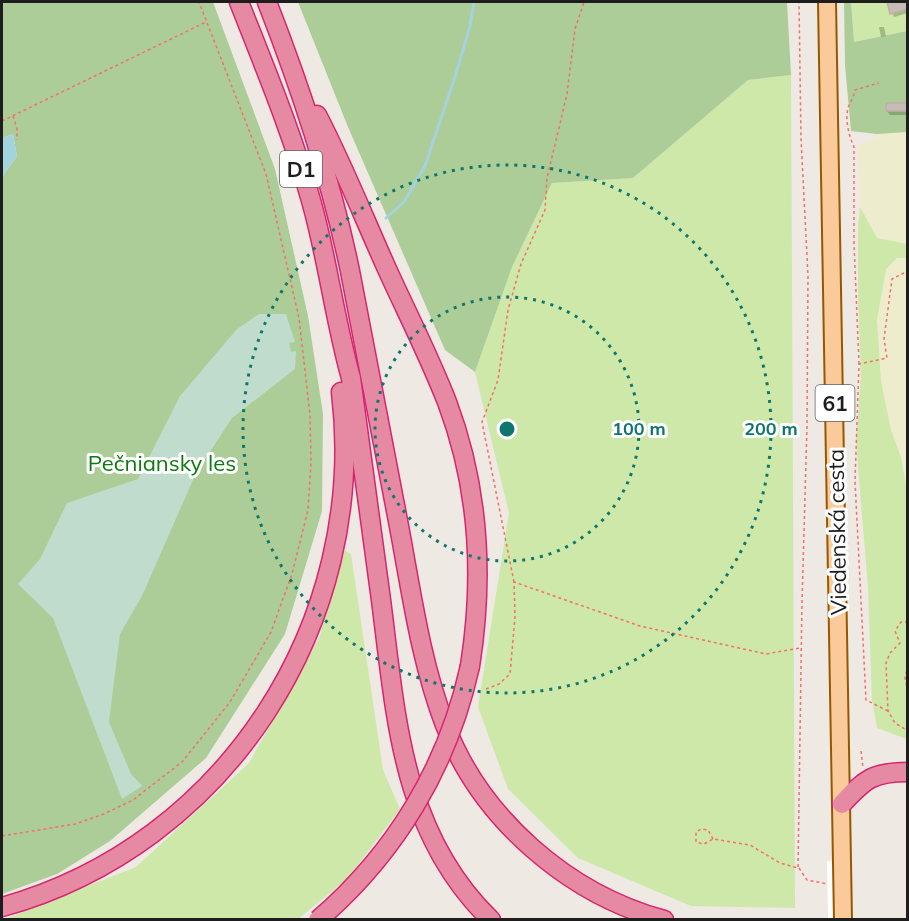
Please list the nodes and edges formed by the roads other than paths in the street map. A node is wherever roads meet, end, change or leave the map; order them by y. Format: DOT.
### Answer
graph roads {
  1 [pos="239,2"];
  2 [pos="267,2"];
  3 [pos="827,2"];
  4 [pos="296,76"];
  5 [pos="341,343"];
  6 [pos="908,772"];
  7 [pos="842,804"];
  8 [pos="2,907"];
  9 [pos="318,920"];
  10 [pos="491,920"];
  11 [pos="664,920"];
  12 [pos="843,920"];
  1 -- 5 [label="highway, D1"];
  2 -- 4 [label="highway"];
  3 -- 7 [label="main road, Viedenská cesta / 61"];
  4 -- 9 [label="highway, bridge"];
  4 -- 11 [label="highway"];
  5 -- 8 [label="highway"];
  5 -- 10 [label="highway"];
  6 -- 7 [label="highway"];
  7 -- 12 [label="main road, Viedenská cesta / 61"];
}
